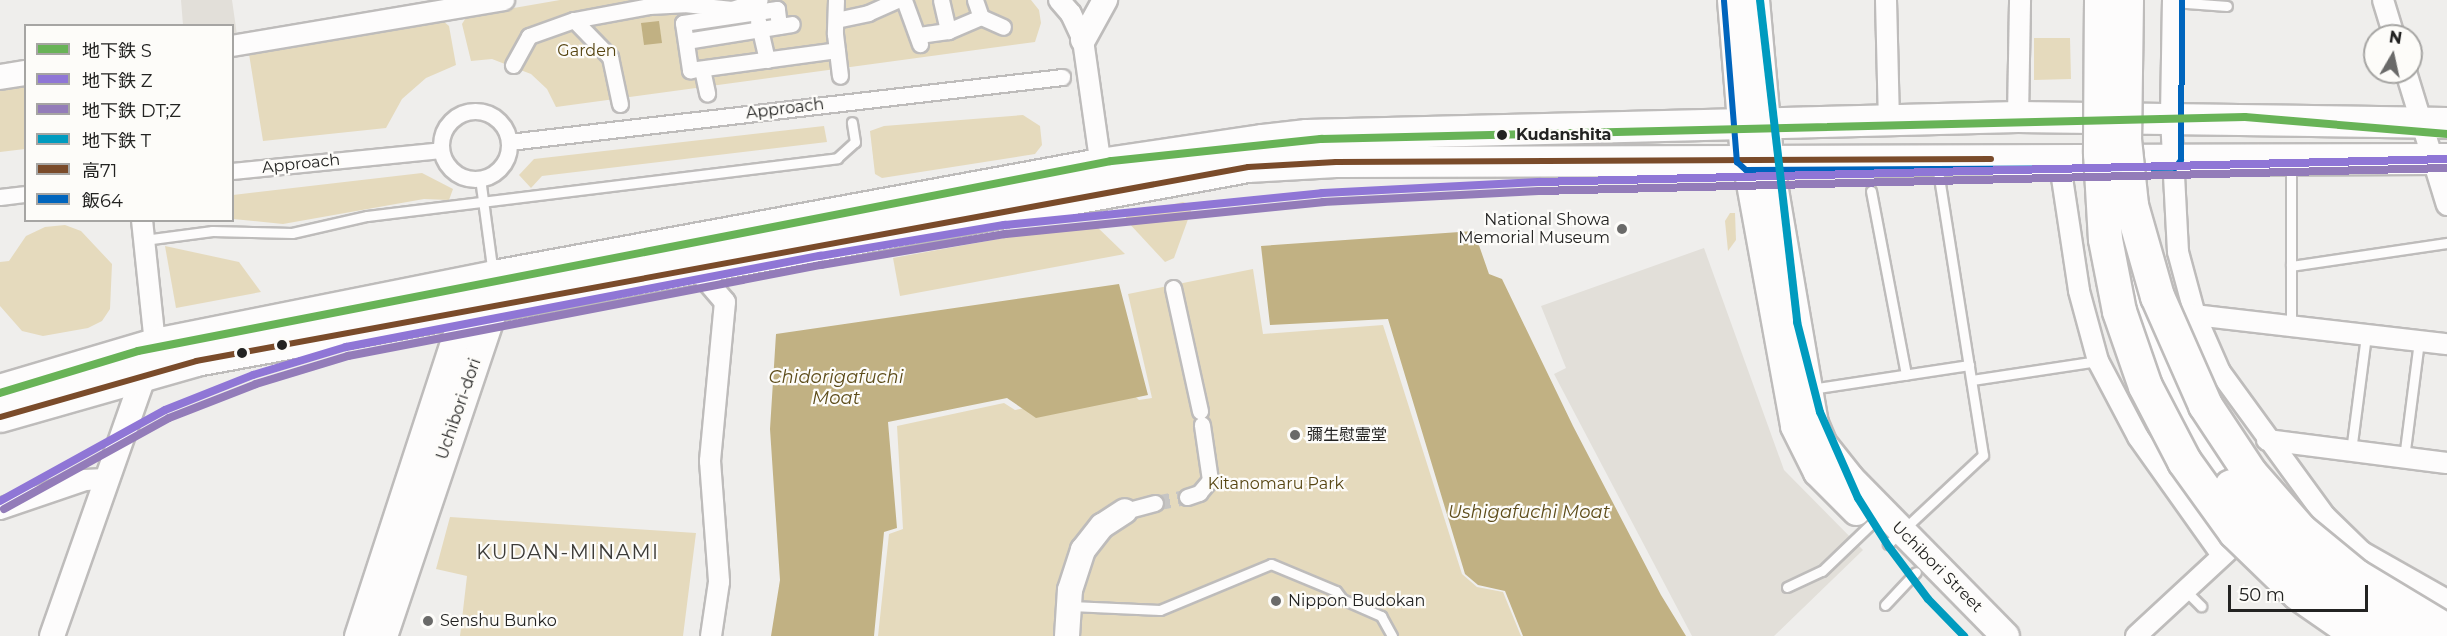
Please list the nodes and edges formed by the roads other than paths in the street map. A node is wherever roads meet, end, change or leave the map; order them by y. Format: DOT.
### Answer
graph roads {
  1 [pos="504,0"];
  2 [pos="836,0"];
  3 [pos="897,0"];
  4 [pos="904,0"];
  5 [pos="941,0"];
  6 [pos="975,0"];
  7 [pos="1059,0"];
  8 [pos="1105,0"];
  9 [pos="1732,0"];
  10 [pos="1754,0"];
  11 [pos="1886,0"];
  12 [pos="2020,0"];
  13 [pos="2088,0"];
  14 [pos="2101,0"];
  15 [pos="2126,0"];
  16 [pos="2139,0"];
  17 [pos="2383,0"];
  18 [pos="2173,1"];
  19 [pos="758,6"];
  20 [pos="2227,6"];
  21 [pos="733,15"];
  22 [pos="981,17"];
  23 [pos="710,19"];
  24 [pos="574,20"];
  25 [pos="836,20"];
  26 [pos="2390,24"];
  27 [pos="1003,27"];
  28 [pos="760,29"];
  29 [pos="948,31"];
  30 [pos="737,33"];
  31 [pos="714,36"];
  32 [pos="1083,40"];
  33 [pos="686,41"];
  34 [pos="234,46"];
  35 [pos="837,50"];
  36 [pos="767,60"];
  37 [pos="513,65"];
  38 [pos="702,69"];
  39 [pos="24,73"];
  40 [pos="840,76"];
  41 [pos="0,77"];
  42 [pos="1062,77"];
  43 [pos="2413,84"];
  44 [pos="707,93"];
  45 [pos="620,104"];
  46 [pos="2018,117"];
  47 [pos="2163,118"];
  48 [pos="1889,121"];
  49 [pos="2434,121"];
  50 [pos="852,122"];
  51 [pos="1755,126"];
  52 [pos="2124,139"];
  53 [pos="509,142"];
  54 [pos="441,150"];
  55 [pos="2065,158"];
  56 [pos="1936,159"];
  57 [pos="2291,159"];
  58 [pos="2440,159"];
  59 [pos="2164,160"];
  60 [pos="1757,161"];
  61 [pos="234,171"];
  62 [pos="2126,172"];
  63 [pos="480,178"];
  64 [pos="1103,178"];
  65 [pos="1871,191"];
  66 [pos="24,194"];
  67 [pos="0,197"];
  68 [pos="2101,202"];
  69 [pos="483,204"];
  70 [pos="2447,205"];
  71 [pos="143,230"];
  72 [pos="2447,243"];
  73 [pos="2290,266"];
  74 [pos="695,267"];
  75 [pos="1173,288"];
  76 [pos="485,296"];
  77 [pos="2195,315"];
  78 [pos="405,321"];
  79 [pos="2290,326"];
  80 [pos="2366,335"];
  81 [pos="2419,341"];
  82 [pos="155,344"];
  83 [pos="2447,344"];
  84 [pos="2098,361"];
  85 [pos="1969,365"];
  86 [pos="446,369"];
  87 [pos="145,372"];
  88 [pos="1906,375"];
  89 [pos="1972,380"];
  90 [pos="0,390"];
  91 [pos="1798,391"];
  92 [pos="0,417"];
  93 [pos="2267,440"];
  94 [pos="2351,452"];
  95 [pos="2404,458"];
  96 [pos="2447,463"];
  97 [pos="106,479"];
  98 [pos="2299,492"];
  99 [pos="1187,497"];
  100 [pos="1155,503"];
  101 [pos="0,509"];
  102 [pos="1125,511"];
  103 [pos="1870,525"];
  104 [pos="1895,538"];
  105 [pos="2226,551"];
  106 [pos="1916,572"];
  107 [pos="1787,587"];
  108 [pos="2185,590"];
  109 [pos="2447,600"];
  110 [pos="1068,605"];
  111 [pos="1885,605"];
  112 [pos="2201,606"];
  113 [pos="2447,631"];
  114 [pos="52,636"];
  115 [pos="358,636"];
  116 [pos="383,636"];
  117 [pos="711,636"];
  118 [pos="1067,636"];
  119 [pos="1392,636"];
  120 [pos="1980,636"];
  121 [pos="2006,636"];
  122 [pos="2136,636"];
  123 [pos="2360,636"];
  124 [pos="2407,636"];
  1 -- 34 [label="street"];
  2 -- 25 [label="street"];
  3 -- 25 [label="street"];
  4 -- 29 [label="street"];
  5 -- 29 [label="street"];
  6 -- 22 [label="street"];
  7 -- 32 [label="street"];
  8 -- 32 [label="street"];
  9 -- 51 [label="main road"];
  10 -- 51 [label="main road"];
  11 -- 48 [label="street"];
  12 -- 46 [label="street"];
  13 -- 68 [label="highway, bridge"];
  14 -- 68 [label="highway, bridge"];
  15 -- 52 [label="highway, bridge"];
  16 -- 52 [label="highway, bridge"];
  17 -- 26 [label="street"];
  18 -- 20 [label="lane"];
  18 -- 47 [label="street"];
  19 -- 21 [label="street"];
  19 -- 24 [label="street"];
  19 -- 28 [label="street"];
  19 -- 28 [label="street"];
  21 -- 23 [label="street"];
  21 -- 30 [label="street"];
  22 -- 27 [label="street"];
  22 -- 29 [label="street"];
  23 -- 31 [label="street"];
  23 -- 33 [label="street"];
  24 -- 37 [label="street"];
  24 -- 45 [label="street"];
  25 -- 35 [label="street"];
  28 -- 30 [label="street"];
  28 -- 36 [label="street"];
  30 -- 31 [label="street"];
  31 -- 33 [label="street"];
  32 -- 64 [label="street"];
  33 -- 38 [label="street"];
  35 -- 36 [label="street"];
  35 -- 40 [label="street"];
  36 -- 38 [label="street"];
  38 -- 44 [label="street"];
  39 -- 41 [label="street"];
  42 -- 53 [label="street, Approach"];
  43 -- 49 [label="street"];
  46 -- 47 [label="main road, bridge"];
  46 -- 48 [label="main road"];
  47 -- 49 [label="main road"];
  47 -- 59 [label="street"];
  48 -- 51 [label="main road"];
  49 -- 58 [label="street"];
  50 -- 69 [label="lane"];
  51 -- 60 [label="main road"];
  51 -- 64 [label="main road"];
  52 -- 62 [label="highway, bridge"];
  53 -- 54 [label="street"];
  53 -- 63 [label="street"];
  54 -- 61 [label="street, Approach"];
  54 -- 63 [label="street"];
  55 -- 56 [label="main road"];
  55 -- 59 [label="main road, bridge"];
  55 -- 84 [label="street"];
  56 -- 60 [label="main road"];
  56 -- 85 [label="lane"];
  57 -- 58 [label="main road"];
  57 -- 59 [label="main road"];
  57 -- 73 [label="lane"];
  58 -- 70 [label="street"];
  59 -- 77 [label="street"];
  60 -- 64 [label="main road"];
  60 -- 91 [label="main road, Uchibori Street"];
  62 -- 113 [label="highway, bridge"];
  62 -- 124 [label="highway, bridge"];
  63 -- 69 [label="lane"];
  64 -- 74 [label="main road"];
  64 -- 76 [label="main road"];
  65 -- 88 [label="lane"];
  66 -- 67 [label="street"];
  68 -- 123 [label="highway, bridge"];
  69 -- 71 [label="lane"];
  69 -- 76 [label="lane"];
  71 -- 82 [label="street"];
  72 -- 73 [label="lane"];
  73 -- 79 [label="lane"];
  74 -- 76 [label="main road"];
  74 -- 117 [label="street"];
  75 -- 99 [label="street"];
  76 -- 78 [label="main road"];
  76 -- 82 [label="main road"];
  76 -- 86 [label="main road, Uchibori-dori"];
  76 -- 116 [label="main road, Uchibori-dori"];
  77 -- 79 [label="street"];
  77 -- 93 [label="street"];
  78 -- 86 [label="main road"];
  78 -- 87 [label="main road"];
  79 -- 80 [label="street"];
  80 -- 81 [label="street"];
  80 -- 94 [label="lane"];
  81 -- 83 [label="street"];
  81 -- 95 [label="lane"];
  82 -- 87 [label="street"];
  82 -- 90 [label="main road"];
  84 -- 89 [label="lane"];
  84 -- 105 [label="street"];
  85 -- 88 [label="lane"];
  85 -- 89 [label="lane"];
  86 -- 115 [label="main road, Uchibori-dori"];
  87 -- 92 [label="main road"];
  87 -- 97 [label="street"];
  88 -- 91 [label="lane"];
  89 -- 104 [label="lane"];
  91 -- 103 [label="main road, Uchibori Street"];
  91 -- 104 [label="main road, Uchibori Street"];
  93 -- 94 [label="street"];
  93 -- 98 [label="street"];
  94 -- 95 [label="street"];
  95 -- 96 [label="street"];
  97 -- 101 [label="street"];
  97 -- 114 [label="street"];
  98 -- 105 [label="street, bridge"];
  98 -- 109 [label="street"];
  100 -- 102 [label="street"];
  102 -- 110 [label="street"];
  103 -- 104 [label="main road, Uchibori Street"];
  103 -- 107 [label="lane"];
  104 -- 106 [label="main road, Uchibori Street"];
  104 -- 121 [label="main road, Uchibori Street"];
  105 -- 108 [label="street"];
  106 -- 111 [label="lane"];
  106 -- 120 [label="main road, Uchibori Street"];
  108 -- 112 [label="lane"];
  108 -- 122 [label="street"];
  110 -- 118 [label="street"];
  110 -- 119 [label="lane"];
}
